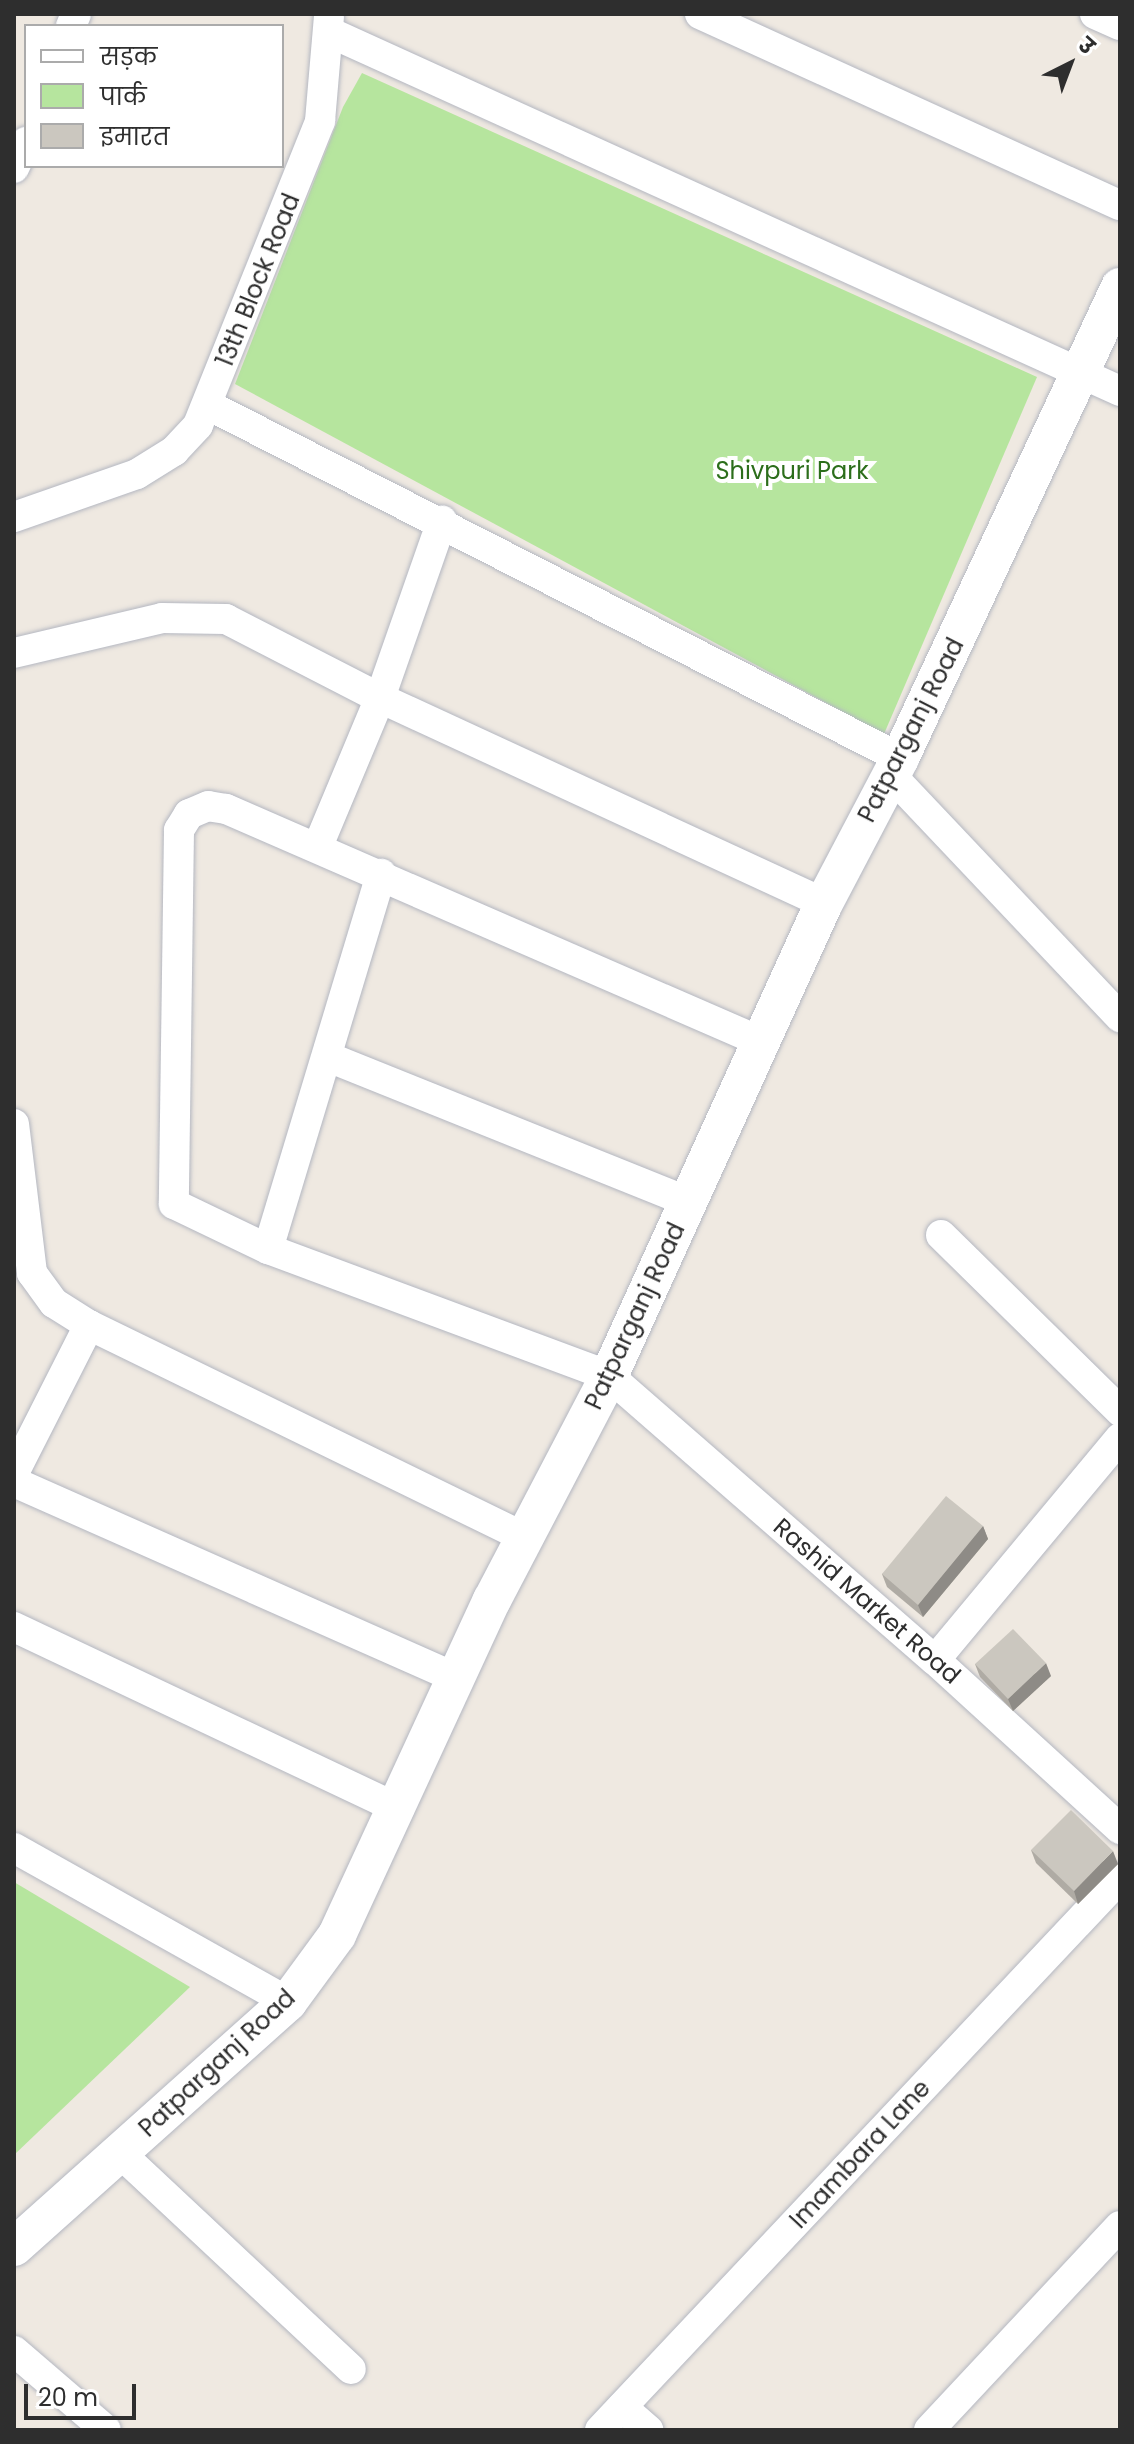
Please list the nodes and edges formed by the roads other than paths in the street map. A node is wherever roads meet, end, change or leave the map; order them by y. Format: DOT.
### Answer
graph roads {
  1 [pos="700,14"];
  2 [pos="1095,14"];
  3 [pos="329,23"];
  4 [pos="1120,25"];
  5 [pos="24,146"];
  6 [pos="14,168"];
  7 [pos="1120,205"];
  8 [pos="1120,287"];
  9 [pos="1081,372"];
  10 [pos="1120,391"];
  11 [pos="208,405"];
  12 [pos="14,517"];
  13 [pos="442,521"];
  14 [pos="14,653"];
  15 [pos="380,698"];
  16 [pos="895,766"];
  17 [pos="318,846"];
  18 [pos="381,874"];
  19 [pos="824,903"];
  20 [pos="1120,1017"];
  21 [pos="764,1043"];
  22 [pos="328,1057"];
  23 [pos="14,1124"];
  24 [pos="689,1202"];
  25 [pos="941,1235"];
  26 [pos="268,1249"];
  27 [pos="89,1325"];
  28 [pos="609,1376"];
  29 [pos="1120,1411"];
  30 [pos="1120,1438"];
  31 [pos="14,1473"];
  32 [pos="14,1482"];
  33 [pos="524,1537"];
  34 [pos="14,1627"];
  35 [pos="935,1660"];
  36 [pos="458,1679"];
  37 [pos="399,1809"];
  38 [pos="1120,1829"];
  39 [pos="14,1848"];
  40 [pos="1120,1878"];
  41 [pos="288,2002"];
  42 [pos="120,2153"];
  43 [pos="1120,2226"];
  44 [pos="14,2247"];
  45 [pos="14,2351"];
  46 [pos="351,2369"];
  47 [pos="622,2407"];
  48 [pos="106,2430"];
  49 [pos="600,2430"];
  50 [pos="648,2430"];
  51 [pos="929,2430"];
  1 -- 7 [label="street"];
  2 -- 4 [label="street"];
  3 -- 9 [label="street"];
  3 -- 11 [label="street, 13th Block Road"];
  5 -- 6 [label="street"];
  8 -- 9 [label="street, Patparganj Road"];
  9 -- 10 [label="street"];
  9 -- 16 [label="street, Patparganj Road"];
  11 -- 12 [label="street, 13th Block Road"];
  11 -- 13 [label="street"];
  13 -- 15 [label="street"];
  13 -- 16 [label="street"];
  14 -- 15 [label="street"];
  15 -- 17 [label="street"];
  15 -- 19 [label="street"];
  16 -- 19 [label="street, Patparganj Road"];
  16 -- 20 [label="street"];
  17 -- 18 [label="street"];
  17 -- 26 [label="street"];
  18 -- 21 [label="street"];
  18 -- 22 [label="street"];
  19 -- 21 [label="street, Patparganj Road"];
  21 -- 24 [label="street, Patparganj Road"];
  22 -- 24 [label="street"];
  22 -- 26 [label="street"];
  23 -- 27 [label="street"];
  24 -- 28 [label="street, Patparganj Road"];
  25 -- 29 [label="street"];
  26 -- 28 [label="street"];
  27 -- 31 [label="street"];
  27 -- 33 [label="street"];
  28 -- 33 [label="street, Patparganj Road"];
  28 -- 35 [label="street, Rashid Market Road"];
  30 -- 35 [label="street"];
  32 -- 36 [label="street"];
  33 -- 36 [label="street, Patparganj Road"];
  34 -- 37 [label="street"];
  35 -- 38 [label="street, Rashid Market Road"];
  36 -- 37 [label="street, Patparganj Road"];
  37 -- 41 [label="street, Patparganj Road"];
  39 -- 41 [label="street"];
  40 -- 47 [label="street, Imambara Lane"];
  41 -- 42 [label="street, Patparganj Road"];
  42 -- 44 [label="street, Patparganj Road"];
  42 -- 46 [label="street"];
  43 -- 51 [label="street"];
  45 -- 48 [label="street"];
  47 -- 49 [label="street, Imambara Lane"];
  47 -- 50 [label="street"];
}
